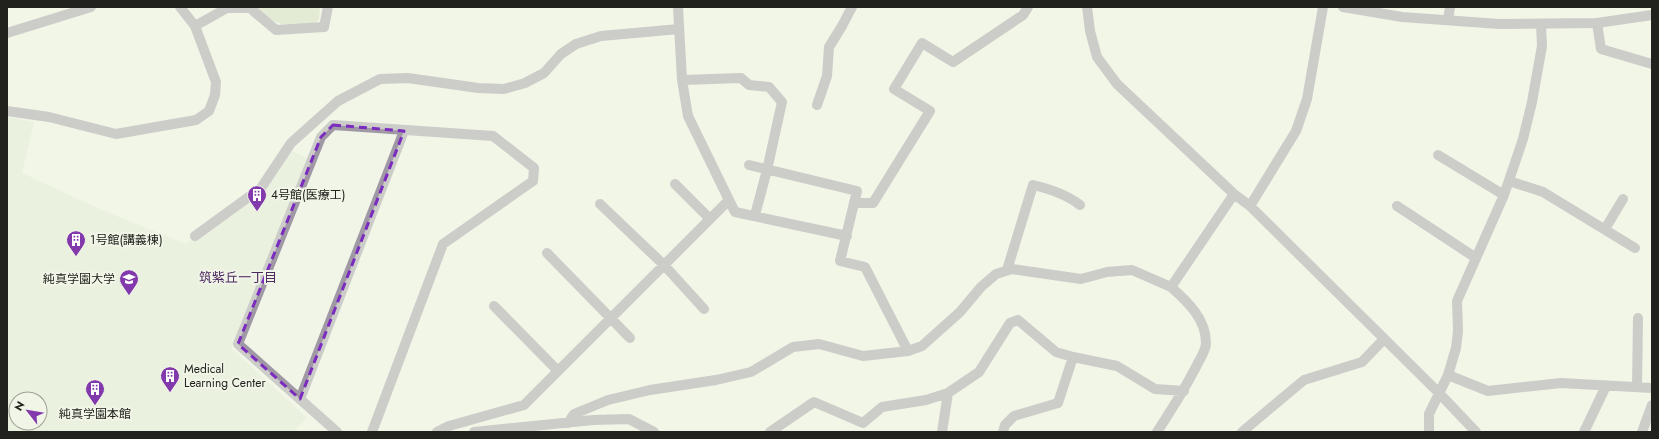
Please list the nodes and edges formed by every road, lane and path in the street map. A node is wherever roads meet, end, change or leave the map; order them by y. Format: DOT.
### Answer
graph roads {
  1 [pos="91,7"];
  2 [pos="180,7"];
  3 [pos="328,7"];
  4 [pos="678,7"];
  5 [pos="852,7"];
  6 [pos="1028,7"];
  7 [pos="1087,7"];
  8 [pos="1323,7"];
  9 [pos="1343,7"];
  10 [pos="1450,7"];
  11 [pos="1652,15"];
  12 [pos="1448,20"];
  13 [pos="1597,23"];
  14 [pos="1541,24"];
  15 [pos="195,26"];
  16 [pos="679,29"];
  17 [pos="7,33"];
  18 [pos="1652,64"];
  19 [pos="682,80"];
  20 [pos="818,105"];
  21 [pos="7,111"];
  22 [pos="318,118"];
  23 [pos="328,130"];
  24 [pos="404,130"];
  25 [pos="1438,155"];
  26 [pos="748,165"];
  27 [pos="767,170"];
  28 [pos="1509,181"];
  29 [pos="675,184"];
  30 [pos="1234,194"];
  31 [pos="1504,195"];
  32 [pos="1623,199"];
  33 [pos="730,200"];
  34 [pos="854,203"];
  35 [pos="600,204"];
  36 [pos="1080,205"];
  37 [pos="1250,206"];
  38 [pos="1397,206"];
  39 [pos="755,215"];
  40 [pos="710,219"];
  41 [pos="1605,229"];
  42 [pos="195,236"];
  43 [pos="846,236"];
  44 [pos="1635,248"];
  45 [pos="547,253"];
  46 [pos="1476,258"];
  47 [pos="664,265"];
  48 [pos="1007,270"];
  49 [pos="1171,287"];
  50 [pos="494,306"];
  51 [pos="704,309"];
  52 [pos="611,318"];
  53 [pos="1638,318"];
  54 [pos="630,338"];
  55 [pos="1384,339"];
  56 [pos="908,350"];
  57 [pos="1073,357"];
  58 [pos="558,371"];
  59 [pos="1448,375"];
  60 [pos="1606,386"];
  61 [pos="1637,387"];
  62 [pos="1652,388"];
  63 [pos="1184,391"];
  64 [pos="948,393"];
  65 [pos="1439,393"];
  66 [pos="300,399"];
  67 [pos="1652,405"];
  68 [pos="568,423"];
  69 [pos="337,432"];
  70 [pos="372,432"];
  71 [pos="437,432"];
  72 [pos="474,432"];
  73 [pos="654,432"];
  74 [pos="770,432"];
  75 [pos="942,432"];
  76 [pos="1003,432"];
  77 [pos="1157,432"];
  78 [pos="1242,432"];
  79 [pos="1429,432"];
  80 [pos="1476,432"];
  81 [pos="1584,432"];
  82 [pos="1642,432"];
  1 -- 17 [label="street"];
  2 -- 15 [label="street"];
  3 -- 15 [label="street"];
  4 -- 16 [label="street"];
  5 -- 20 [label="street"];
  6 -- 34 [label="street"];
  7 -- 30 [label="street"];
  8 -- 37 [label="street"];
  9 -- 12 [label="street"];
  10 -- 12 [label="street"];
  11 -- 13 [label="street"];
  12 -- 14 [label="street"];
  13 -- 14 [label="street"];
  13 -- 18 [label="street"];
  14 -- 28 [label="street"];
  15 -- 21 [label="street"];
  16 -- 19 [label="street"];
  16 -- 22 [label="street"];
  19 -- 27 [label="street"];
  19 -- 33 [label="street"];
  22 -- 23 [label="street"];
  22 -- 42 [label="street"];
  23 -- 24 [label="street"];
  23 -- 66 [label="street"];
  24 -- 66 [label="street"];
  24 -- 70 [label="street"];
  25 -- 31 [label="street"];
  26 -- 27 [label="street"];
  27 -- 34 [label="street"];
  27 -- 39 [label="street"];
  28 -- 31 [label="street"];
  28 -- 41 [label="street"];
  29 -- 40 [label="street"];
  30 -- 37 [label="street"];
  30 -- 49 [label="street"];
  31 -- 46 [label="street"];
  32 -- 41 [label="street"];
  33 -- 39 [label="street"];
  33 -- 40 [label="street"];
  34 -- 43 [label="street"];
  35 -- 47 [label="street"];
  36 -- 48 [label="street"];
  37 -- 55 [label="street"];
  38 -- 46 [label="street"];
  39 -- 43 [label="street"];
  40 -- 47 [label="street"];
  41 -- 44 [label="street"];
  43 -- 56 [label="street"];
  45 -- 52 [label="street"];
  46 -- 59 [label="street"];
  47 -- 51 [label="street"];
  47 -- 52 [label="street"];
  48 -- 49 [label="street"];
  48 -- 56 [label="street"];
  49 -- 63 [label="street"];
  50 -- 58 [label="street"];
  52 -- 54 [label="street"];
  52 -- 58 [label="street"];
  53 -- 61 [label="street"];
  55 -- 65 [label="street"];
  55 -- 78 [label="street"];
  56 -- 68 [label="street"];
  57 -- 63 [label="street"];
  57 -- 64 [label="street"];
  57 -- 76 [label="street"];
  58 -- 71 [label="street"];
  59 -- 60 [label="street"];
  59 -- 65 [label="street"];
  60 -- 61 [label="street"];
  60 -- 81 [label="street"];
  61 -- 62 [label="street"];
  63 -- 77 [label="street"];
  64 -- 74 [label="street"];
  64 -- 75 [label="street"];
  65 -- 79 [label="street"];
  65 -- 80 [label="street"];
  66 -- 69 [label="street"];
  67 -- 82 [label="street"];
  68 -- 72 [label="street"];
  68 -- 73 [label="street"];
}
